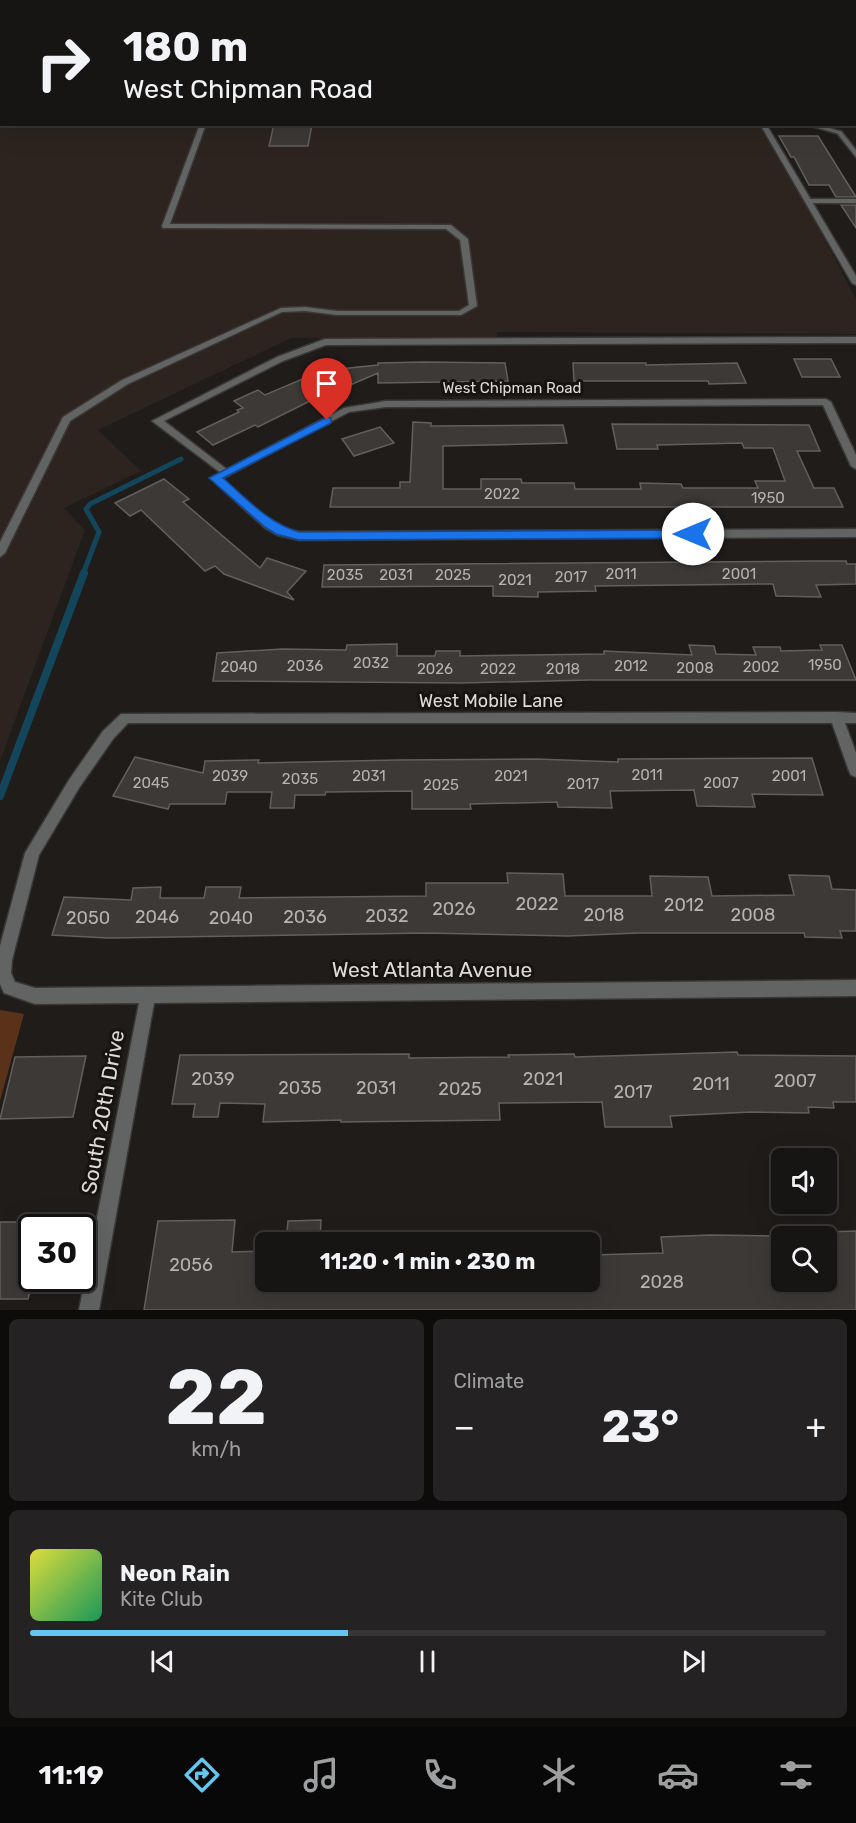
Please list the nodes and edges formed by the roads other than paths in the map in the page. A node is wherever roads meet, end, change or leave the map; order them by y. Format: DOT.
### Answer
graph roads {
  1 [pos="202,126"];
  2 [pos="764,126"];
  3 [pos="815,126"];
  4 [pos="856,155"];
  5 [pos="810,201"];
  6 [pos="856,201"];
  7 [pos="856,283"];
  8 [pos="856,340"];
  9 [pos="856,466"];
  10 [pos="220,475"];
  11 [pos="856,533"];
  12 [pos="0,553"];
  13 [pos="836,717"];
  14 [pos="856,718"];
  15 [pos="856,771"];
  16 [pos="10,988"];
  17 [pos="856,988"];
  18 [pos="148,994"];
  19 [pos="89,1310"];
  1 -- 12 [label="street"];
  2 -- 5 [label="street"];
  3 -- 4 [label="street"];
  5 -- 6 [label="street"];
  5 -- 7 [label="street"];
  8 -- 10 [label="street"];
  9 -- 10 [label="street, West Chipman Road"];
  10 -- 11 [label="street"];
  13 -- 14 [label="street, West Mobile Lane"];
  13 -- 15 [label="street"];
  13 -- 16 [label="street, West Mobile Lane"];
  16 -- 18 [label="street, West Atlanta Avenue"];
  17 -- 18 [label="street, West Atlanta Avenue"];
  18 -- 19 [label="street, South 20th Drive"];
}
